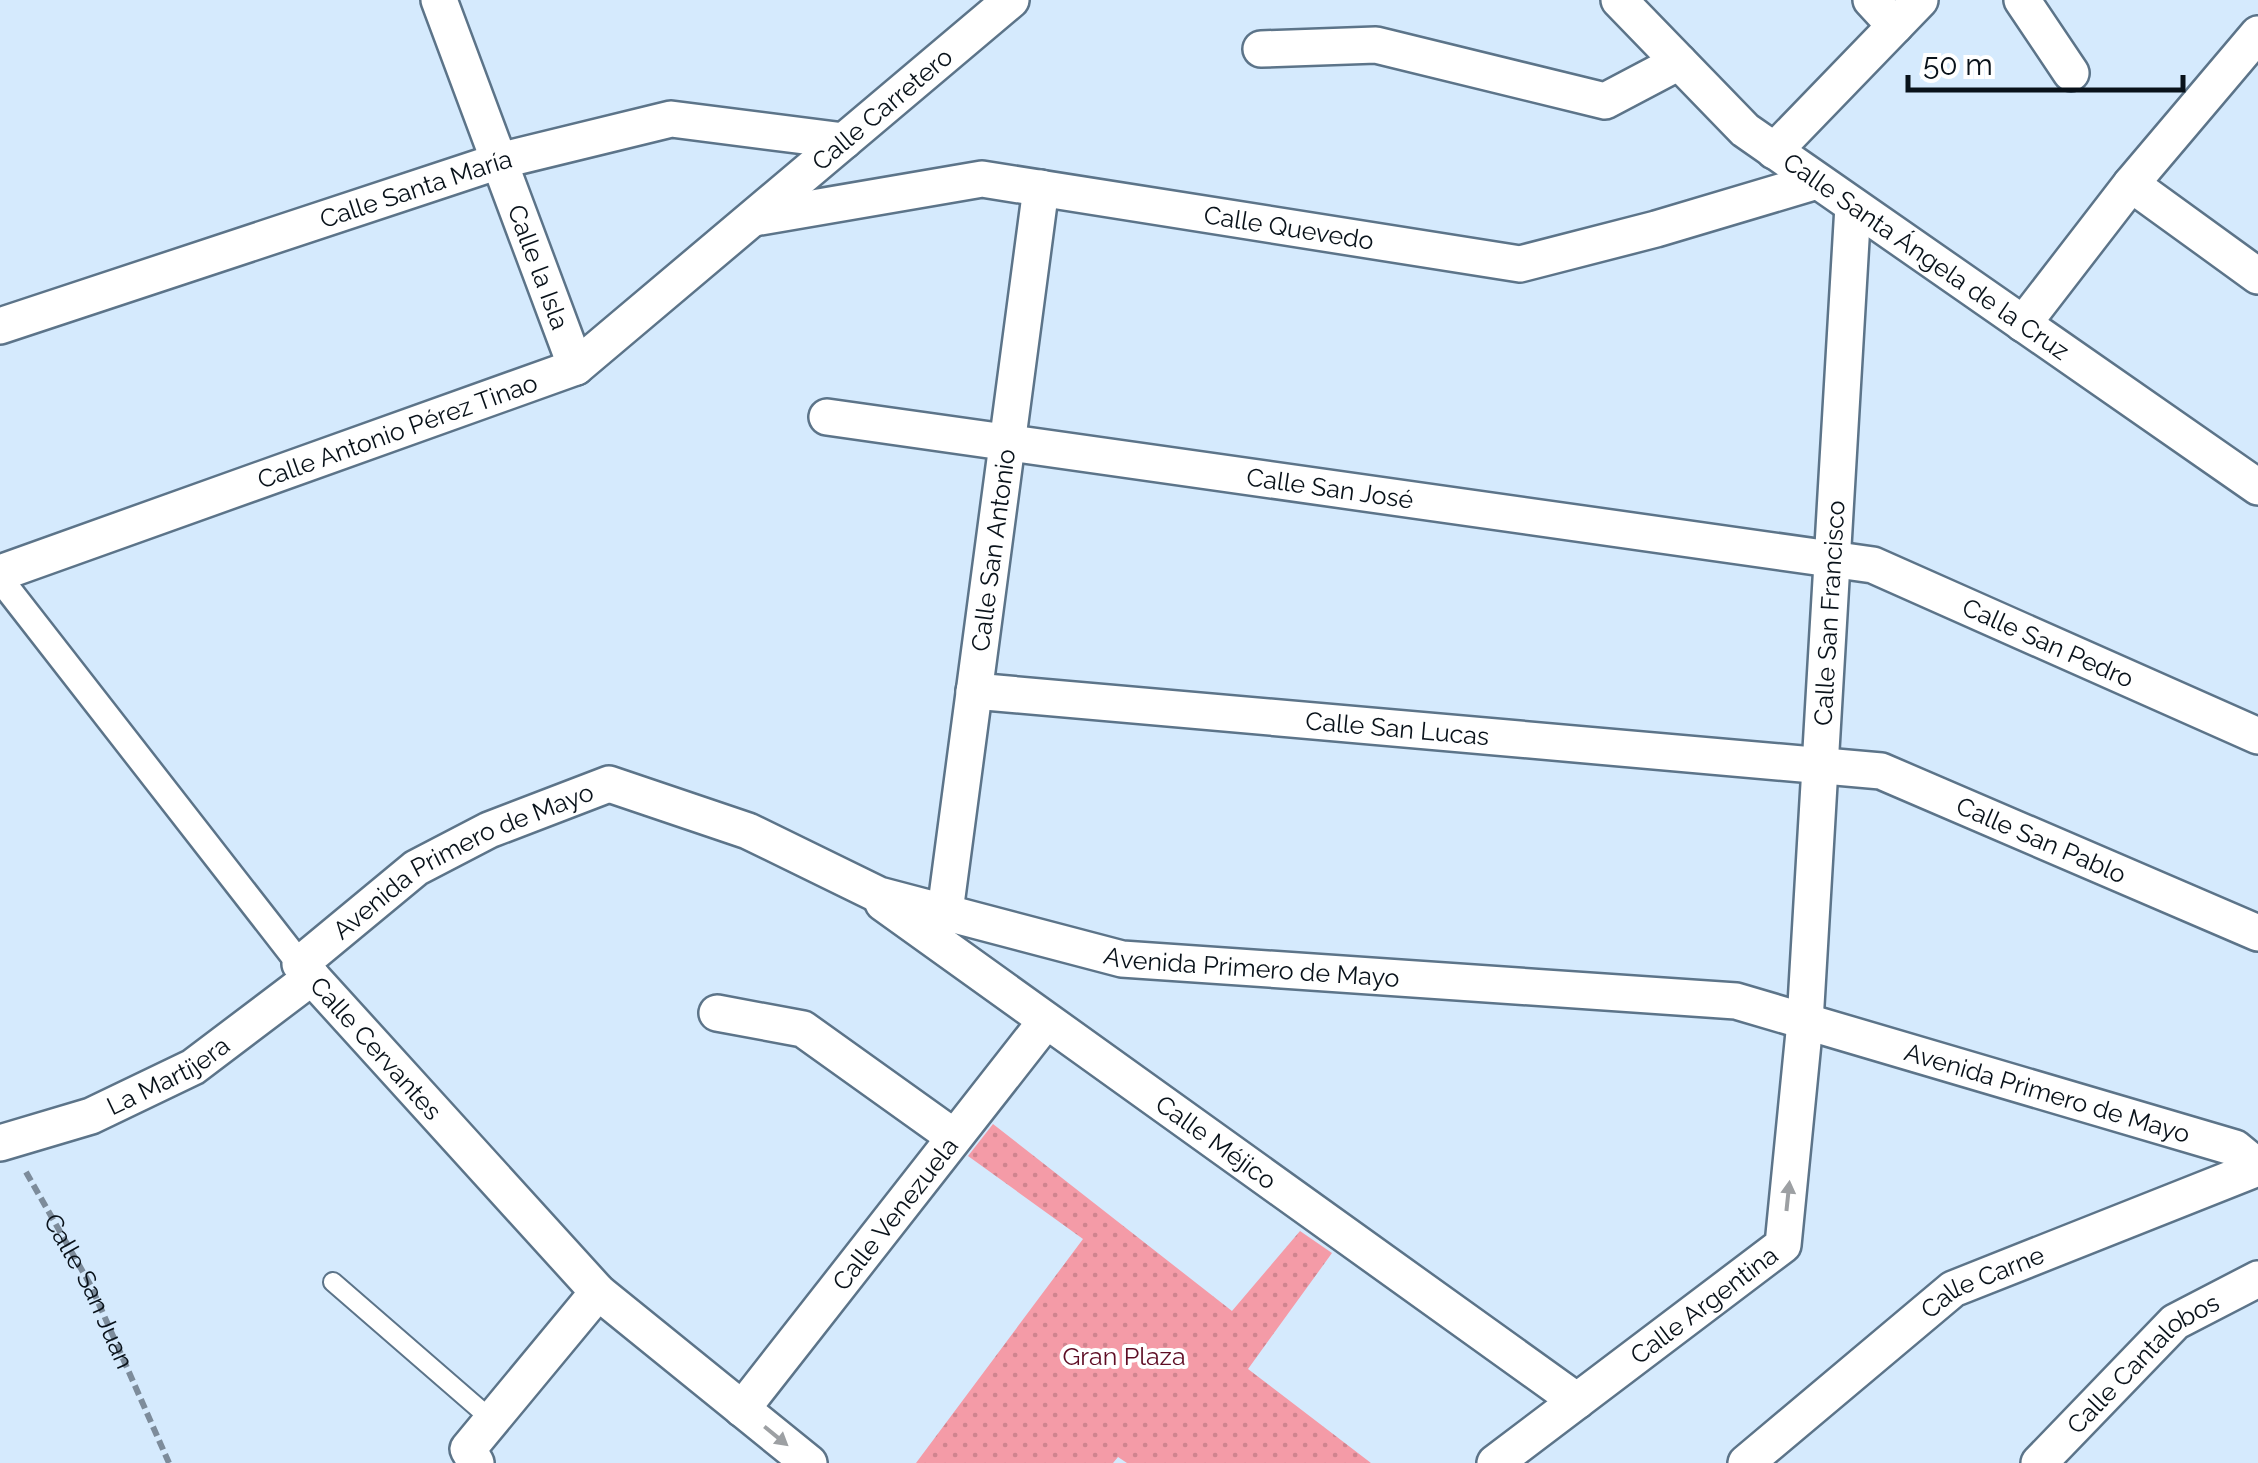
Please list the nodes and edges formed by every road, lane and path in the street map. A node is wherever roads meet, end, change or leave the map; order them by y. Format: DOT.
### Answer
graph roads {
  1 [pos="438,0"];
  2 [pos="1011,0"];
  3 [pos="1618,0"];
  4 [pos="1871,0"];
  5 [pos="1920,0"];
  6 [pos="2022,0"];
  7 [pos="1895,26"];
  8 [pos="2258,34"];
  9 [pos="1262,49"];
  10 [pos="1679,62"];
  11 [pos="2071,74"];
  12 [pos="844,141"];
  13 [pos="1774,151"];
  14 [pos="499,160"];
  15 [pos="1817,181"];
  16 [pos="2131,184"];
  17 [pos="1041,188"];
  18 [pos="1853,206"];
  19 [pos="752,218"];
  20 [pos="2258,276"];
  21 [pos="2023,324"];
  22 [pos="0,326"];
  23 [pos="576,368"];
  24 [pos="827,417"];
  25 [pos="1007,443"];
  26 [pos="2258,487"];
  27 [pos="1832,560"];
  28 [pos="0,576"];
  29 [pos="974,691"];
  30 [pos="2258,736"];
  31 [pos="1821,766"];
  32 [pos="853,882"];
  33 [pos="944,912"];
  34 [pos="2258,933"];
  35 [pos="306,970"];
  36 [pos="717,1013"];
  37 [pos="1046,1020"];
  38 [pos="1805,1022"];
  39 [pos="3,1136"];
  40 [pos="954,1138"];
  41 [pos="2258,1168"];
  42 [pos="2258,1279"];
  43 [pos="332,1282"];
  44 [pos="598,1292"];
  45 [pos="1577,1401"];
  46 [pos="742,1409"];
  47 [pos="492,1420"];
  48 [pos="170,1463"];
  49 [pos="476,1463"];
  50 [pos="809,1463"];
  51 [pos="1495,1463"];
  52 [pos="1746,1463"];
  53 [pos="2039,1463"];
  1 -- 14 [label="street, Calle la Isla"];
  2 -- 12 [label="street, Calle Carretero"];
  3 -- 10 [label="street, Calle Santa Ángela de la Cruz"];
  4 -- 7 [label="street"];
  5 -- 7 [label="street"];
  6 -- 11 [label="street"];
  7 -- 13 [label="street"];
  8 -- 16 [label="street"];
  9 -- 10 [label="street"];
  10 -- 13 [label="street, Calle Santa Ángela de la Cruz"];
  12 -- 14 [label="street, Calle Santa María"];
  12 -- 19 [label="street, Calle Carretero"];
  13 -- 15 [label="street, Calle Santa Ángela de la Cruz"];
  14 -- 22 [label="street, Calle Santa María"];
  14 -- 23 [label="street, Calle la Isla"];
  15 -- 17 [label="street, Calle Quevedo"];
  15 -- 18 [label="street, Calle Santa Ángela de la Cruz"];
  16 -- 20 [label="street"];
  16 -- 21 [label="street"];
  17 -- 19 [label="street, Calle Quevedo"];
  17 -- 25 [label="street, Calle San Antonio"];
  18 -- 21 [label="street, Calle Santa Ángela de la Cruz"];
  18 -- 27 [label="street, Calle San Francisco"];
  19 -- 23 [label="street, Calle Antonio Pérez Tinao"];
  21 -- 26 [label="street, Calle Santa Ángela de la Cruz"];
  23 -- 28 [label="street, Calle Antonio Pérez Tinao"];
  24 -- 25 [label="street, Calle San José"];
  25 -- 27 [label="street, Calle San José"];
  25 -- 29 [label="street, Calle San Antonio"];
  27 -- 30 [label="street, Calle San Pedro"];
  27 -- 31 [label="street, Calle San Francisco"];
  28 -- 35 [label="street, Calle Cervantes"];
  29 -- 31 [label="street, Calle San Lucas"];
  29 -- 33 [label="street, Calle San Antonio"];
  31 -- 34 [label="street, Calle San Pablo"];
  31 -- 38 [label="street, Calle San Francisco"];
  32 -- 33 [label="street, Avenida Primero de Mayo"];
  32 -- 35 [label="street, Avenida Primero de Mayo"];
  32 -- 37 [label="street, Calle Méjico"];
  33 -- 38 [label="street, Avenida Primero de Mayo"];
  35 -- 39 [label="street, La Martijera"];
  35 -- 44 [label="street, Calle Cervantes"];
  36 -- 40 [label="street"];
  37 -- 40 [label="street, Calle Venezuela"];
  37 -- 45 [label="street, Calle Méjico"];
  38 -- 41 [label="street, Avenida Primero de Mayo"];
  45 -- 38 [label="street, Calle Argentina, one-way"];
  39 -- 48 [label="path, Calle San Juan"];
  40 -- 46 [label="street, Calle Venezuela"];
  41 -- 52 [label="street, Calle Carne"];
  42 -- 53 [label="street, Calle Cantalobos"];
  43 -- 47 [label="lane"];
  44 -- 46 [label="street, Calle Cervantes"];
  44 -- 47 [label="street"];
  45 -- 51 [label="street, Calle Argentina"];
  46 -- 50 [label="street, Calle Cervantes, one-way"];
  47 -- 49 [label="street"];
}
